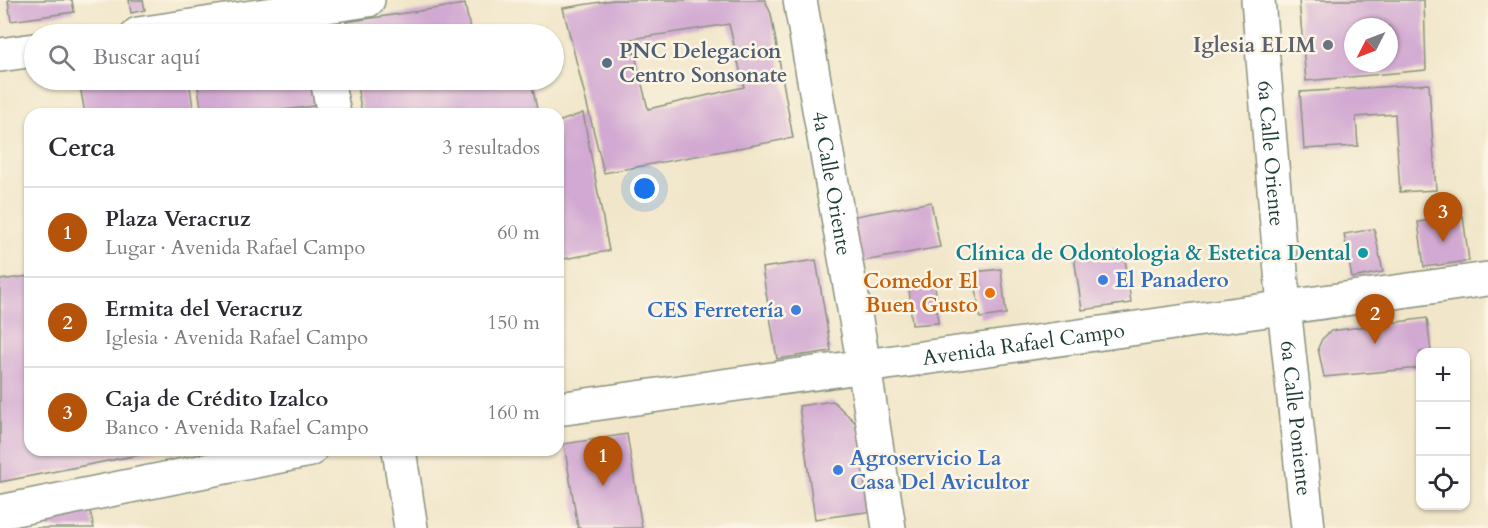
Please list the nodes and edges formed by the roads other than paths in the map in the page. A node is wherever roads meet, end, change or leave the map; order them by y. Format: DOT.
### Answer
graph roads {
  1 [pos="368,0"];
  2 [pos="800,0"];
  3 [pos="1258,0"];
  4 [pos="314,14"];
  5 [pos="226,24"];
  6 [pos="24,51"];
  7 [pos="0,55"];
  8 [pos="329,90"];
  9 [pos="333,108"];
  10 [pos="1488,279"];
  11 [pos="1284,307"];
  12 [pos="864,366"];
  13 [pos="564,409"];
  14 [pos="280,456"];
  15 [pos="400,456"];
  16 [pos="0,513"];
  17 [pos="411,528"];
  18 [pos="889,528"];
  19 [pos="1308,528"];
  1 -- 4 [label="street"];
  2 -- 12 [label="street, 4a Calle Oriente"];
  3 -- 11 [label="street, 6a Calle Oriente"];
  4 -- 5 [label="street"];
  6 -- 7 [label="street"];
  8 -- 9 [label="street"];
  10 -- 11 [label="street, Avenida Rafael Campo"];
  11 -- 12 [label="street, Avenida Rafael Campo"];
  11 -- 19 [label="street, 6a Calle Poniente"];
  12 -- 13 [label="street, Avenida Rafael Campo"];
  12 -- 18 [label="street, 4a Calle Oriente"];
  14 -- 16 [label="street"];
  15 -- 17 [label="street"];
}
